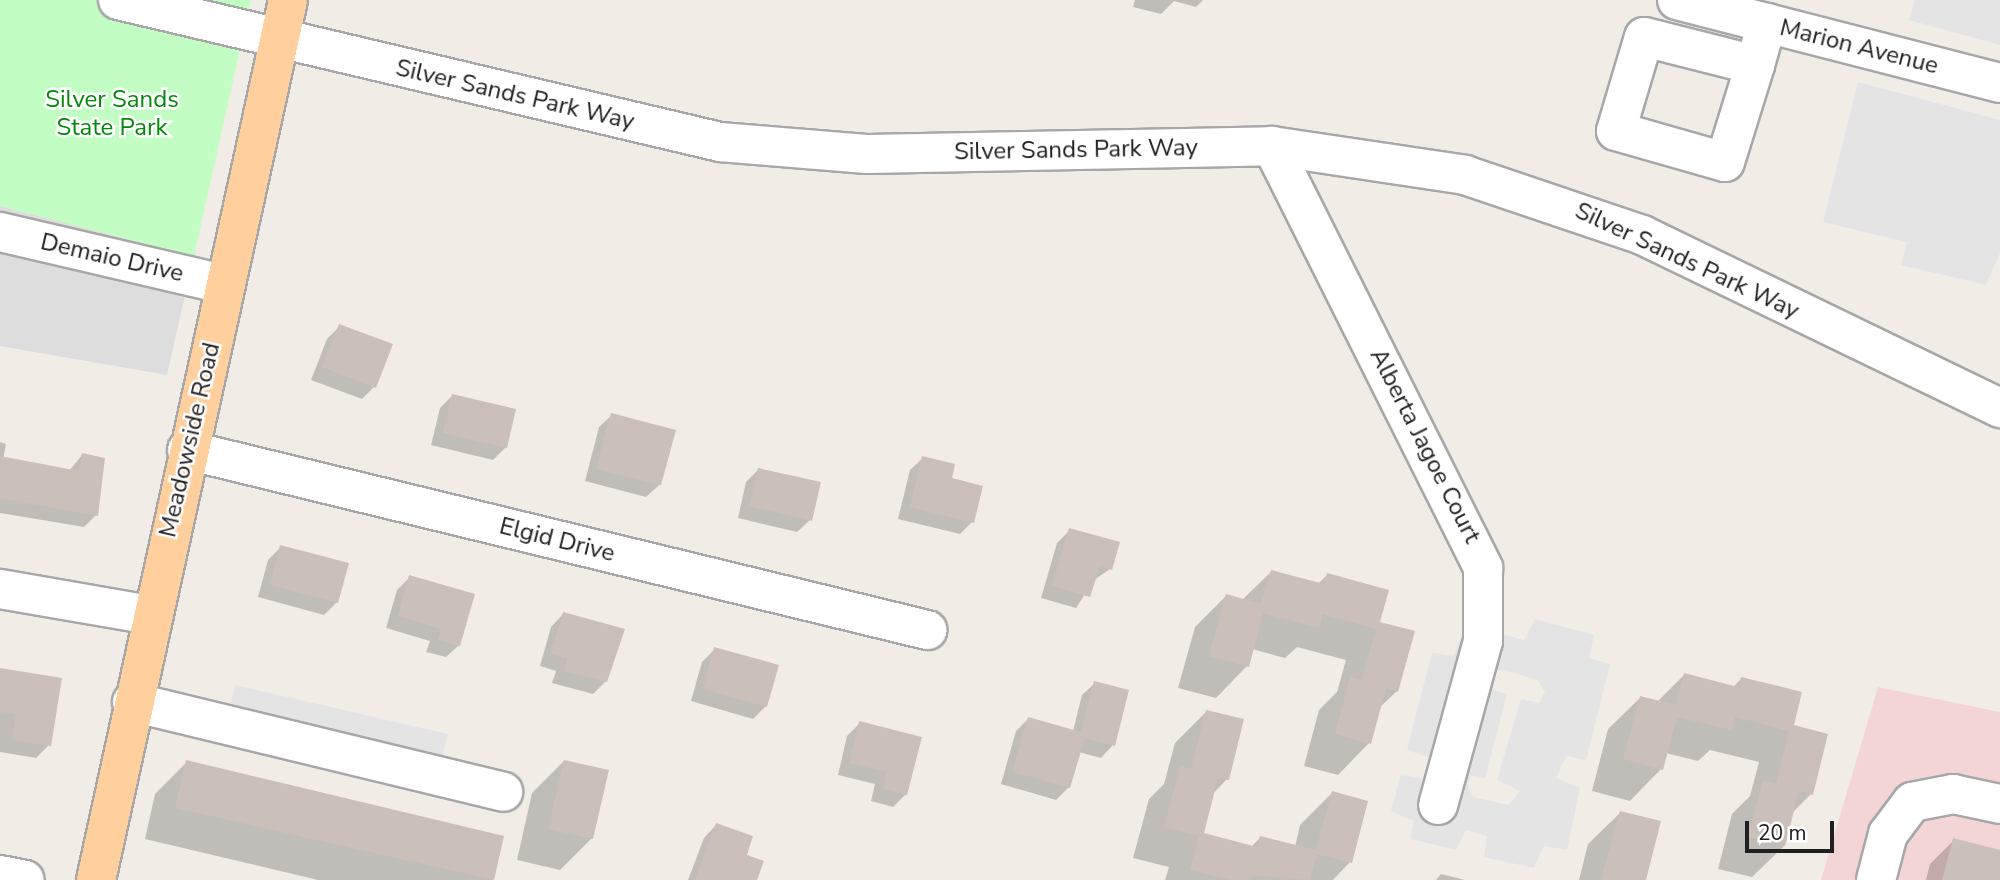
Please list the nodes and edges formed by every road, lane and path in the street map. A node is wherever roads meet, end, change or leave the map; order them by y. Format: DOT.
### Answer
graph roads {
  1 [pos="118,0"];
  2 [pos="288,0"];
  3 [pos="1677,0"];
  4 [pos="1767,23"];
  5 [pos="278,41"];
  6 [pos="1755,65"];
  7 [pos="2000,83"];
  8 [pos="1272,146"];
  9 [pos="0,232"];
  10 [pos="224,285"];
  11 [pos="2000,408"];
  12 [pos="187,450"];
  13 [pos="0,589"];
  14 [pos="150,615"];
  15 [pos="927,630"];
  16 [pos="132,702"];
  17 [pos="503,792"];
  18 [pos="2000,804"];
  19 [pos="1438,805"];
  20 [pos="0,875"];
  21 [pos="25,880"];
  22 [pos="96,880"];
  23 [pos="1876,880"];
  1 -- 5 [label="street, Silver Sands Park Way"];
  2 -- 5 [label="main road, Meadowside Road"];
  3 -- 4 [label="street, Marion Avenue"];
  4 -- 6 [label="street"];
  4 -- 7 [label="street, Marion Avenue"];
  5 -- 8 [label="street, Silver Sands Park Way"];
  5 -- 10 [label="main road, Meadowside Road"];
  8 -- 11 [label="street, Silver Sands Park Way"];
  8 -- 19 [label="street, Alberta Jagoe Court"];
  9 -- 10 [label="street, Demaio Drive"];
  10 -- 12 [label="main road, Meadowside Road"];
  12 -- 14 [label="main road, Meadowside Road"];
  12 -- 15 [label="street, Elgid Drive"];
  13 -- 14 [label="street"];
  14 -- 16 [label="main road, Meadowside Road"];
  16 -- 17 [label="street"];
  16 -- 22 [label="main road, Meadowside Road"];
  18 -- 23 [label="street"];
  20 -- 21 [label="street"];
}
